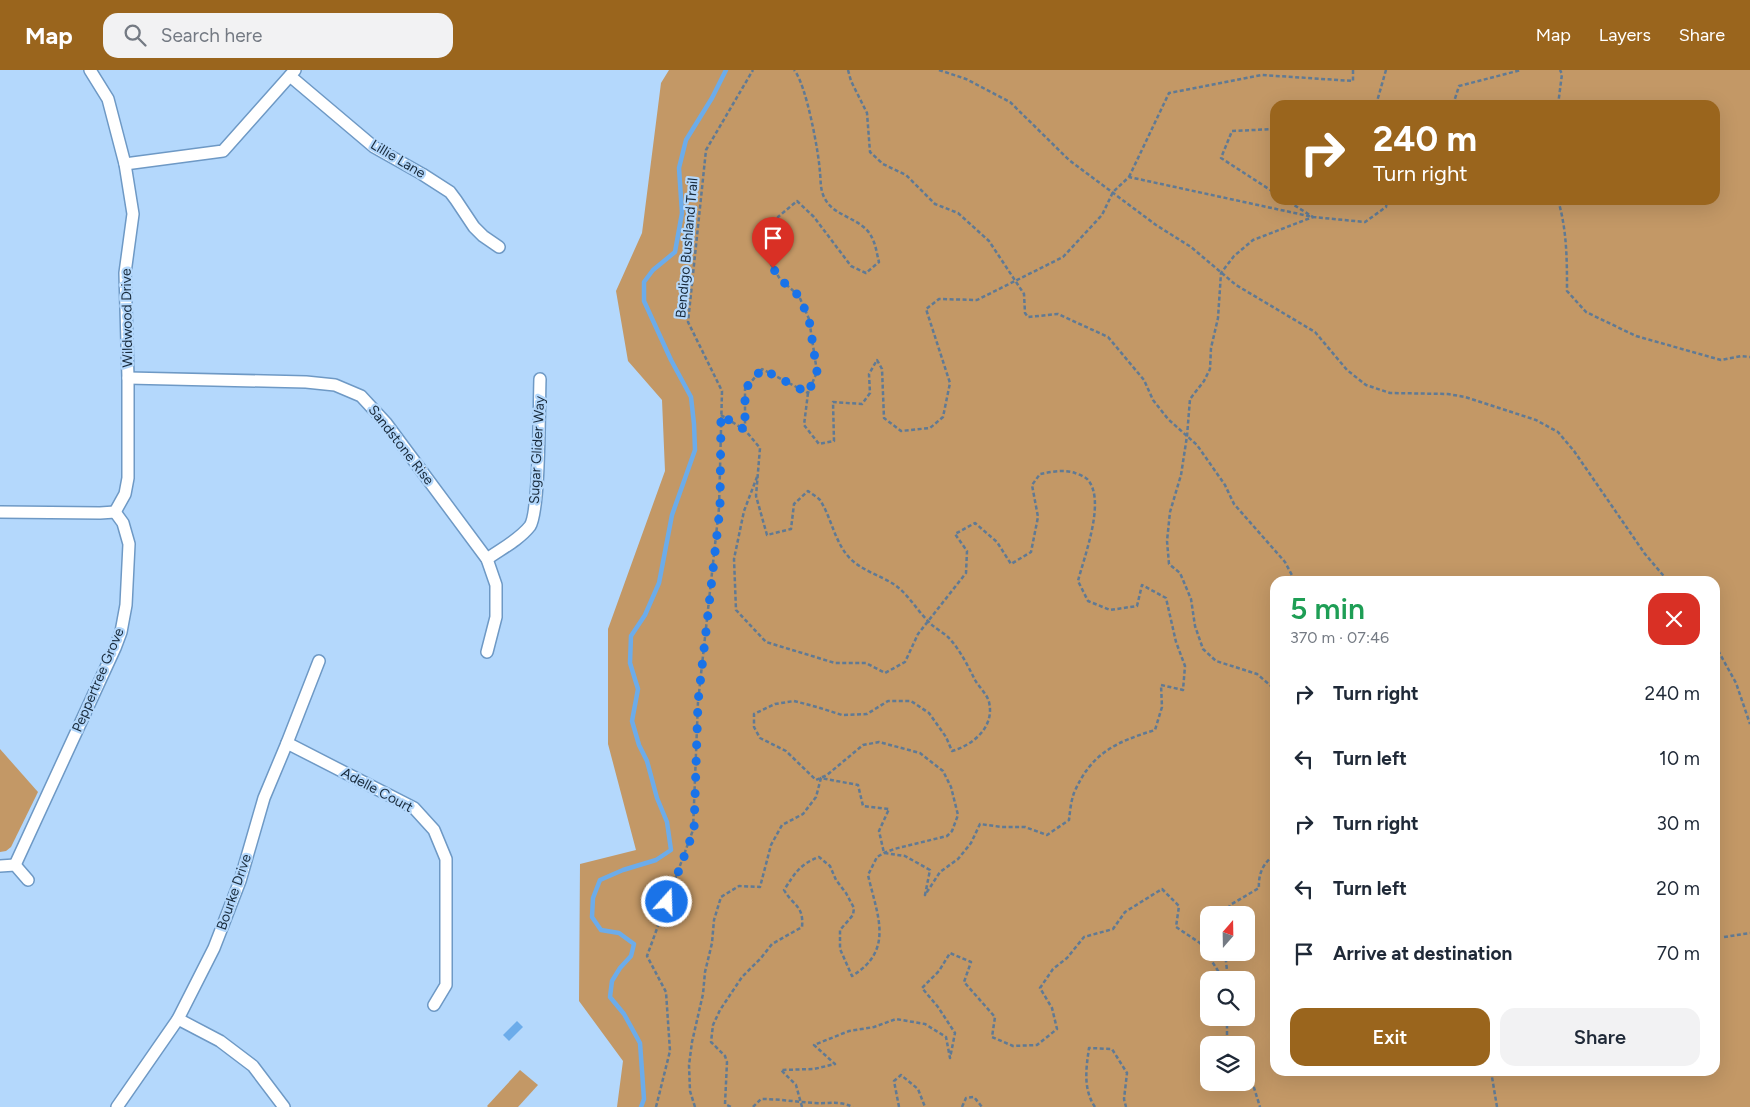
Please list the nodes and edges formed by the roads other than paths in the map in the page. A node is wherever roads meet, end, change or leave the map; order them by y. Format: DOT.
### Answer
graph roads {
  1 [pos="90,70"];
  2 [pos="292,73"];
  3 [pos="125,164"];
  4 [pos="499,247"];
  5 [pos="128,378"];
  6 [pos="540,379"];
  7 [pos="0,512"];
  8 [pos="115,512"];
  9 [pos="487,559"];
  10 [pos="487,652"];
  11 [pos="319,661"];
  12 [pos="287,743"];
  13 [pos="16,865"];
  14 [pos="0,866"];
  15 [pos="28,880"];
  16 [pos="434,1005"];
  17 [pos="178,1019"];
  18 [pos="117,1107"];
  19 [pos="284,1107"];
  1 -- 3 [label="street, Wildwood Drive"];
  2 -- 3 [label="street"];
  2 -- 4 [label="street, Lillie Lane"];
  3 -- 5 [label="street, Wildwood Drive"];
  5 -- 8 [label="street, Wildwood Drive"];
  5 -- 9 [label="street, Sandstone Rise"];
  6 -- 9 [label="street, Sugar Glider Way"];
  7 -- 8 [label="street"];
  8 -- 13 [label="street, Peppertree Grove"];
  9 -- 10 [label="street, Sandstone Rise"];
  11 -- 12 [label="street, Bourke Drive"];
  12 -- 16 [label="street, Adelle Court"];
  12 -- 17 [label="street, Bourke Drive"];
  13 -- 14 [label="street"];
  13 -- 15 [label="street"];
  17 -- 18 [label="street, Bourke Drive"];
  17 -- 19 [label="street"];
}
